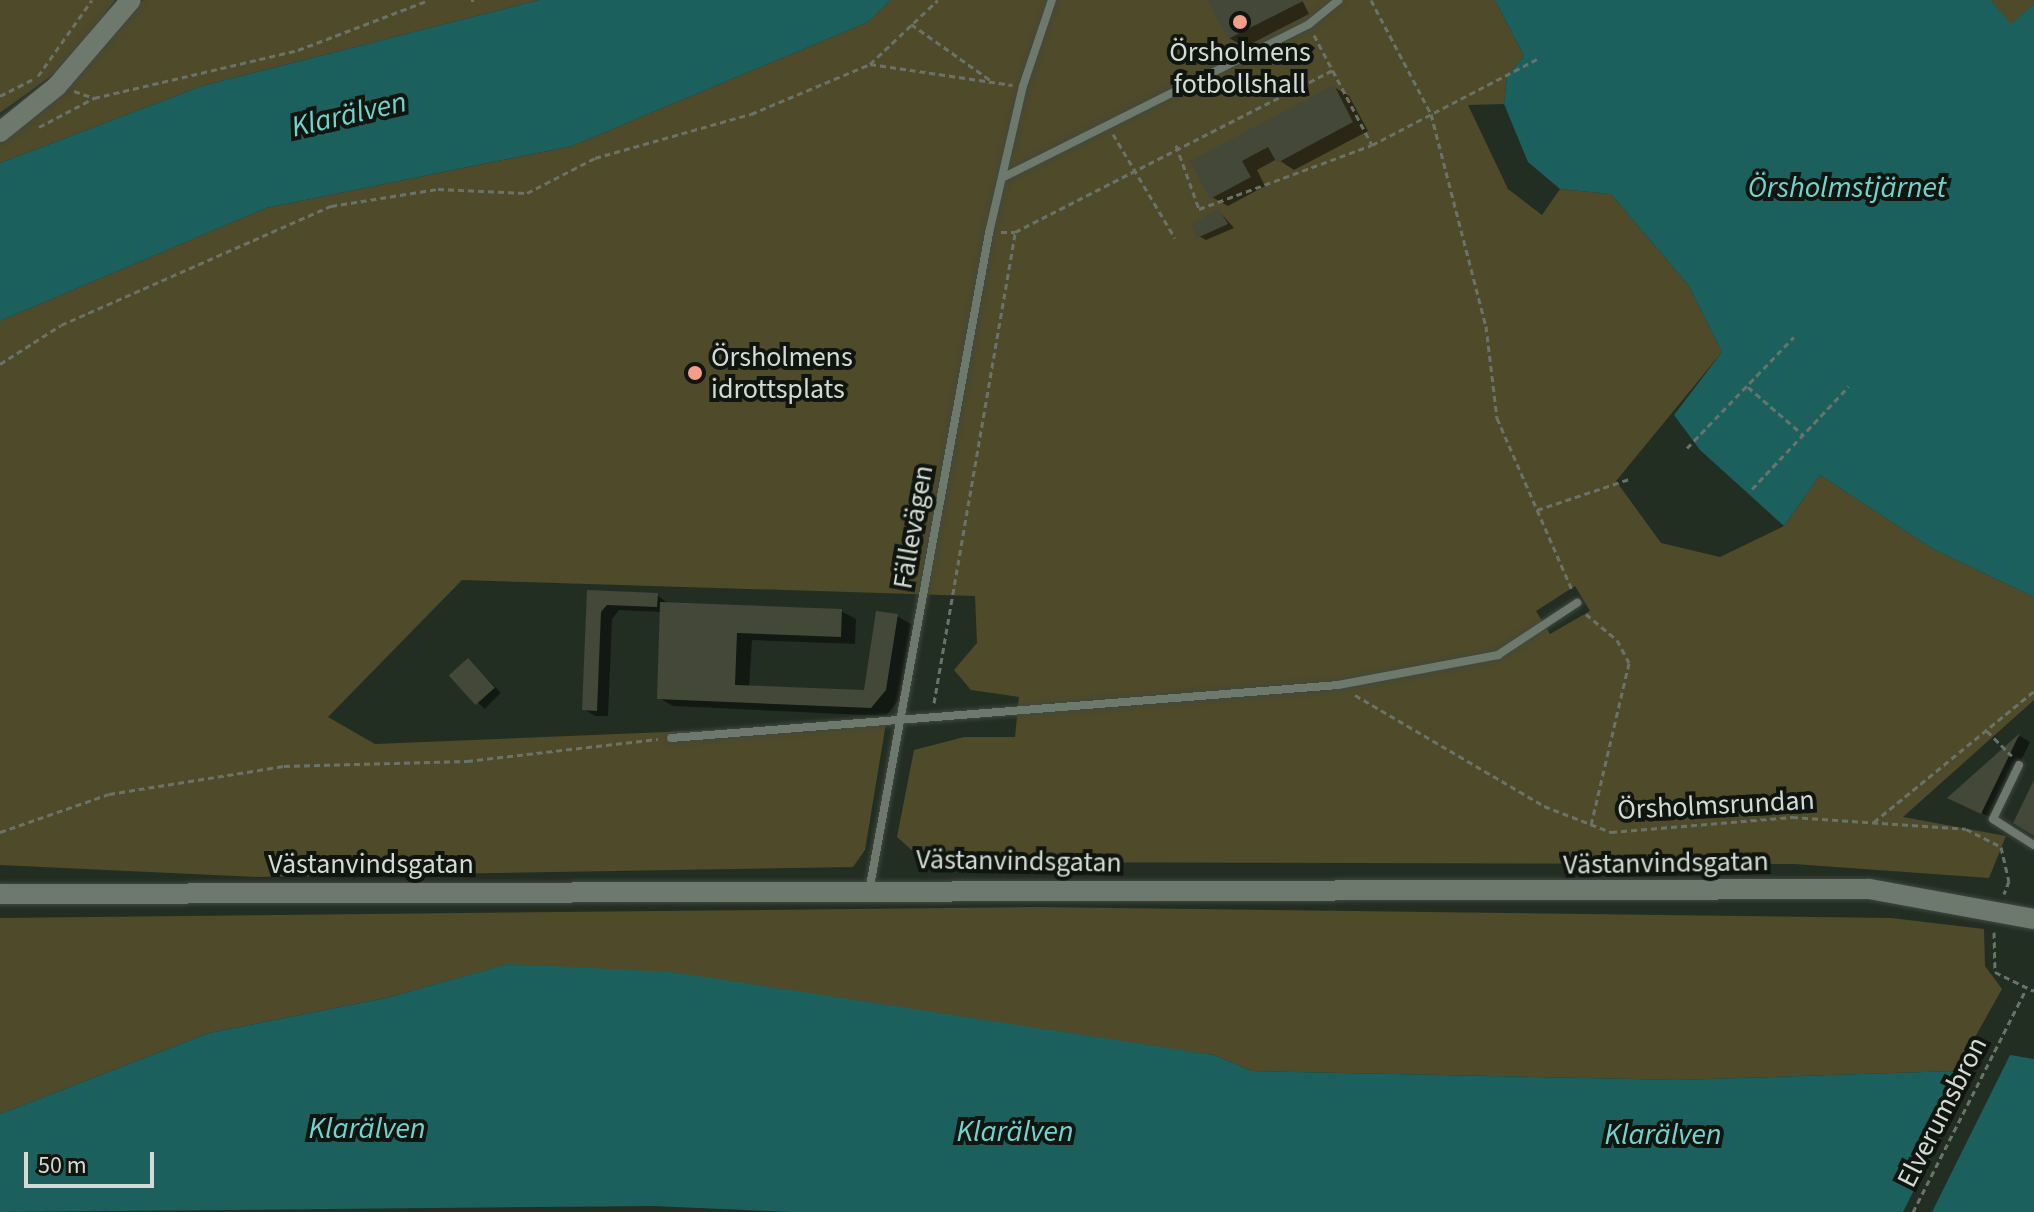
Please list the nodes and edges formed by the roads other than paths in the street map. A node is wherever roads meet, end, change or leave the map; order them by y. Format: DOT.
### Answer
graph roads {
  1 [pos="131,0"];
  2 [pos="1052,0"];
  3 [pos="1339,0"];
  4 [pos="0,132"];
  5 [pos="1004,177"];
  6 [pos="1577,603"];
  7 [pos="899,724"];
  8 [pos="671,738"];
  9 [pos="2019,765"];
  10 [pos="2034,845"];
  11 [pos="870,886"];
  12 [pos="0,894"];
  13 [pos="2034,919"];
  1 -- 4 [label="street"];
  2 -- 5 [label="lane, Fällevägen"];
  3 -- 5 [label="lane"];
  5 -- 7 [label="lane, Fällevägen"];
  6 -- 7 [label="lane"];
  7 -- 8 [label="lane"];
  7 -- 11 [label="lane, Fällevägen"];
  9 -- 10 [label="lane"];
  11 -- 12 [label="street, Västanvindsgatan"];
  11 -- 13 [label="street, Västanvindsgatan"];
}
